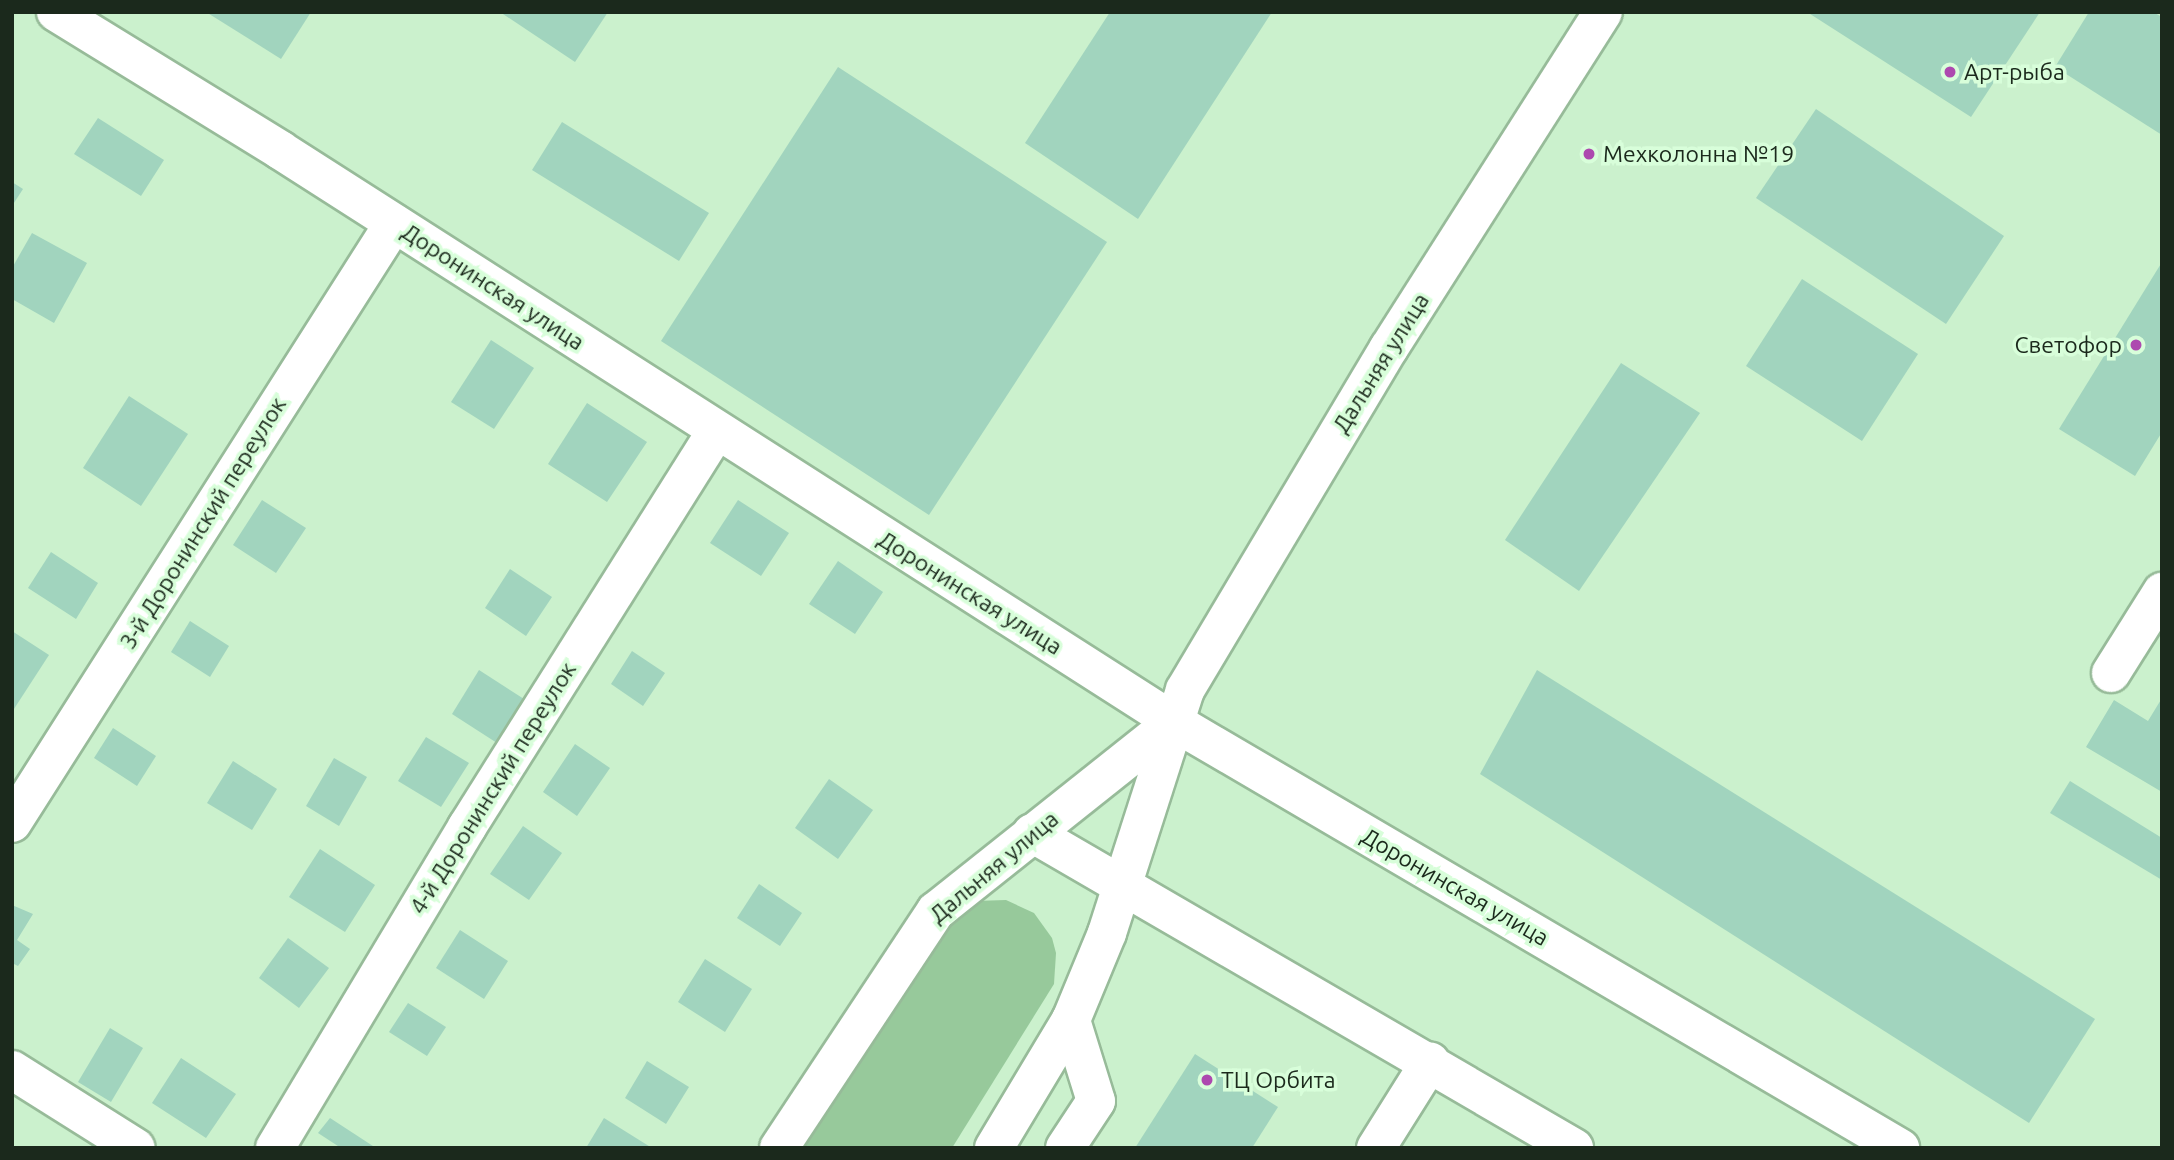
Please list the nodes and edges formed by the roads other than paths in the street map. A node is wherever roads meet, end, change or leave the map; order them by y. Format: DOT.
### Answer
graph roads {
  1 [pos="56,12"];
  2 [pos="1603,12"];
  3 [pos="394,222"];
  4 [pos="716,432"];
  5 [pos="2162,592"];
  6 [pos="2111,673"];
  7 [pos="1174,722"];
  8 [pos="12,822"];
  9 [pos="1032,833"];
  10 [pos="1122,886"];
  11 [pos="1071,1020"];
  12 [pos="1430,1062"];
  13 [pos="12,1070"];
  14 [pos="136,1148"];
  15 [pos="275,1148"];
  16 [pos="779,1148"];
  17 [pos="994,1148"];
  18 [pos="1065,1148"];
  19 [pos="1376,1148"];
  20 [pos="1574,1148"];
  21 [pos="1900,1148"];
  1 -- 3 [label="street, Доронинская улица"];
  2 -- 7 [label="street, Дальняя улица"];
  3 -- 4 [label="street, Доронинская улица"];
  3 -- 8 [label="street, 3-й Доронинский переулок"];
  4 -- 7 [label="street, Доронинская улица"];
  4 -- 15 [label="street, 4-й Доронинский переулок"];
  5 -- 6 [label="street"];
  7 -- 9 [label="street, Дальняя улица"];
  7 -- 10 [label="street, Дальняя улица"];
  7 -- 21 [label="street, Доронинская улица"];
  9 -- 10 [label="street"];
  9 -- 16 [label="street, Дальняя улица"];
  10 -- 11 [label="street, Дальняя улица"];
  10 -- 12 [label="street"];
  11 -- 17 [label="street, Дальняя улица"];
  11 -- 18 [label="street"];
  12 -- 19 [label="street"];
  12 -- 20 [label="street"];
  13 -- 14 [label="street"];
}
